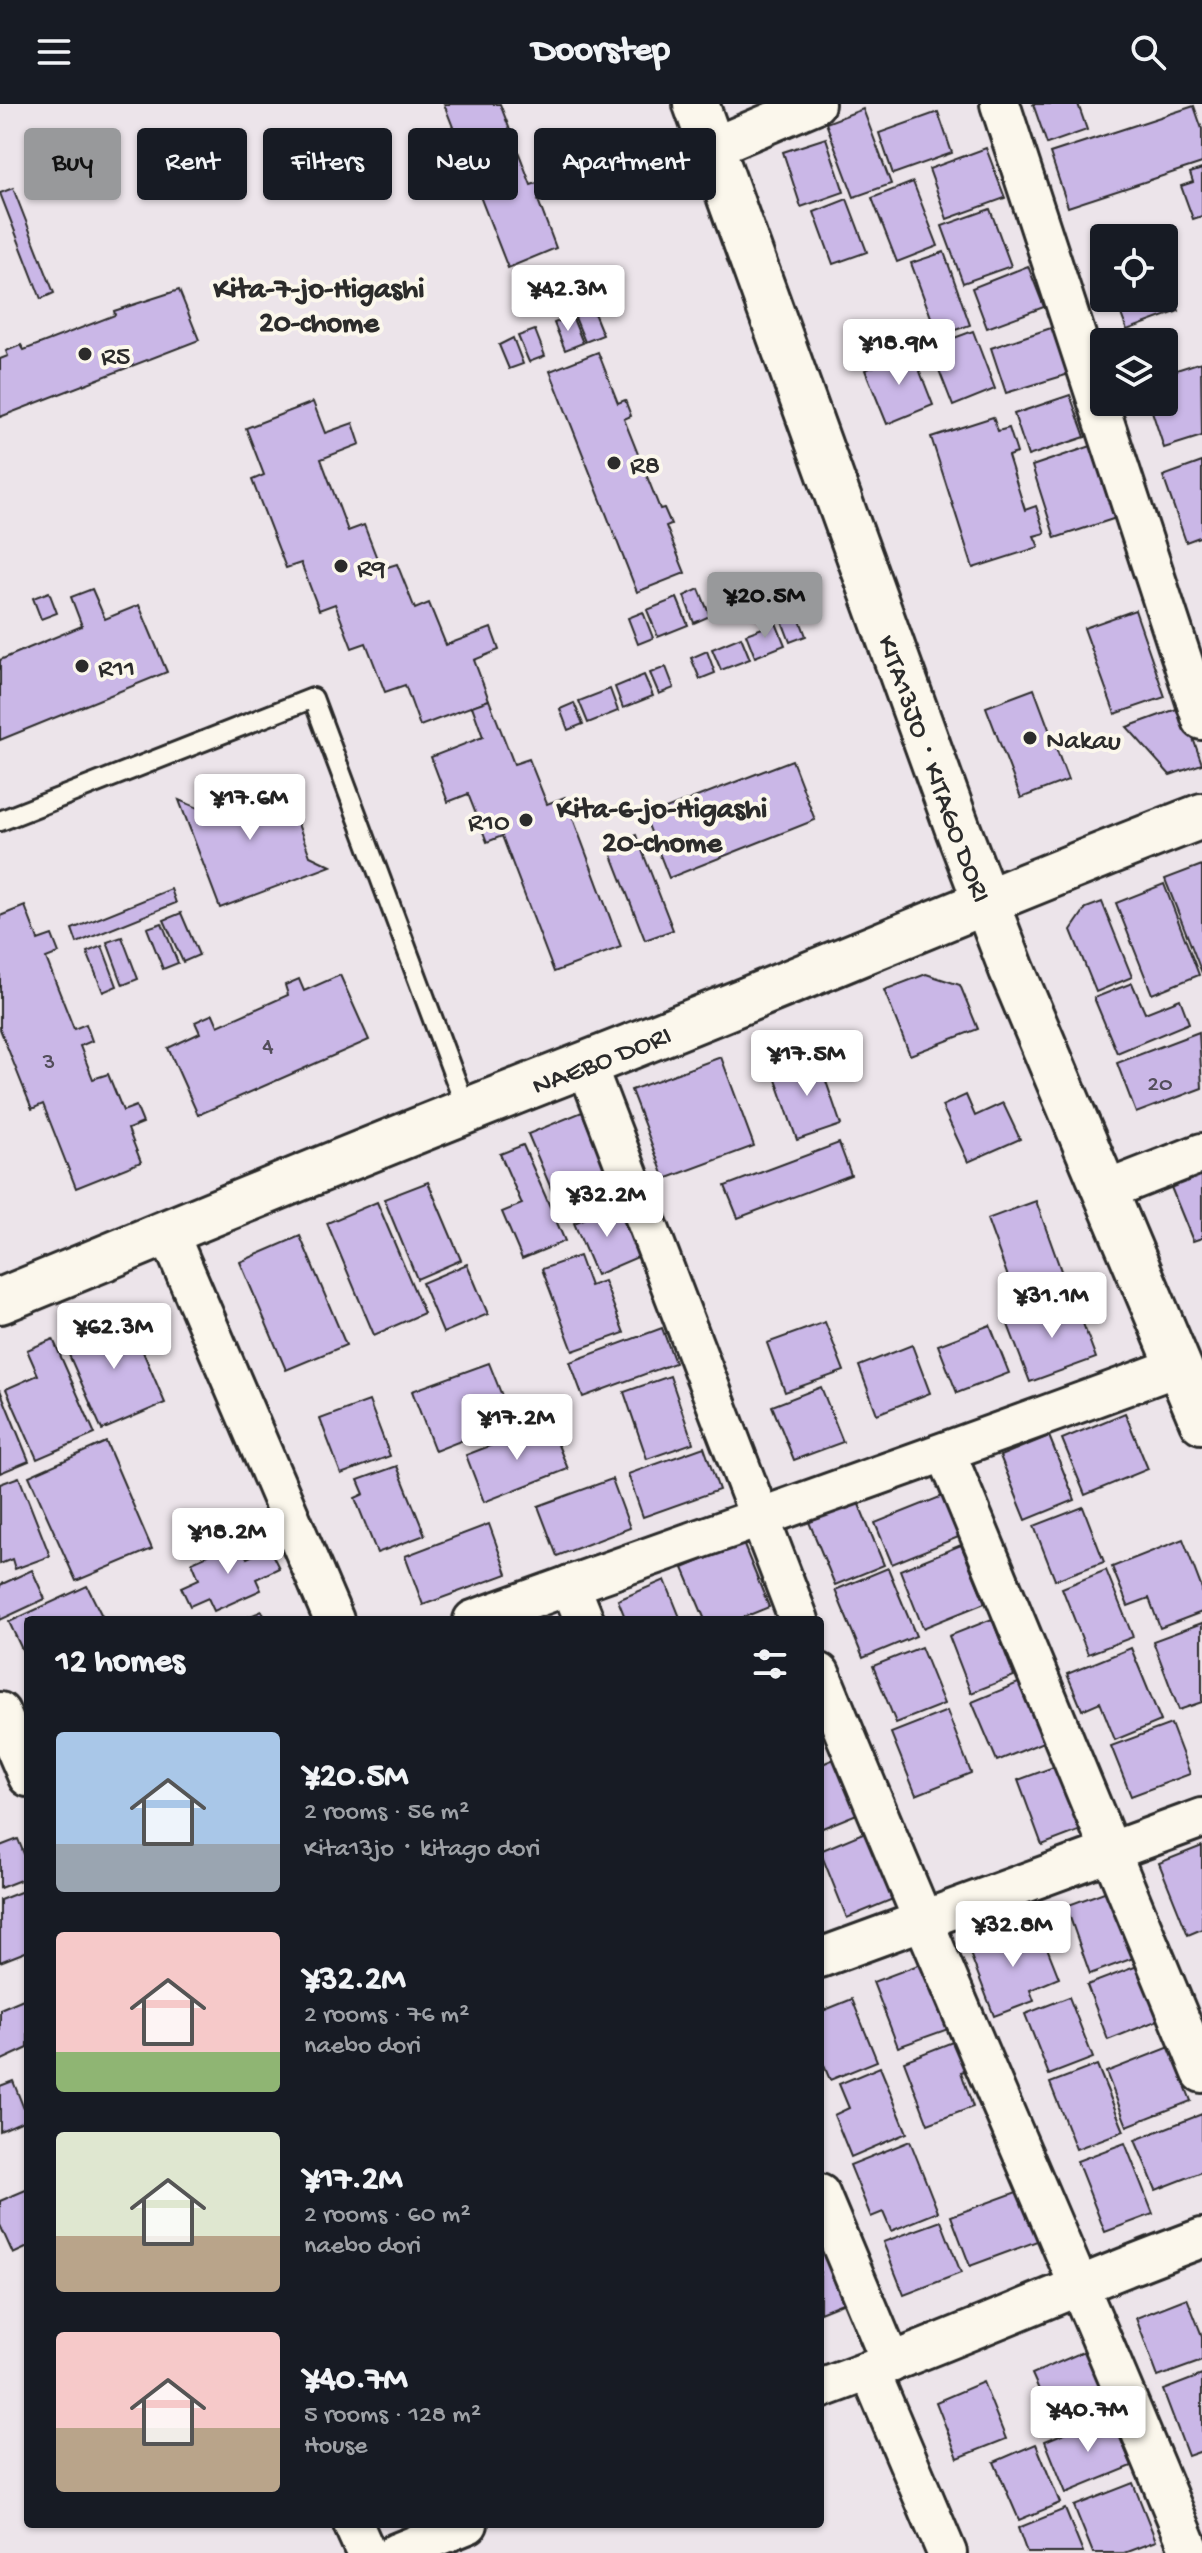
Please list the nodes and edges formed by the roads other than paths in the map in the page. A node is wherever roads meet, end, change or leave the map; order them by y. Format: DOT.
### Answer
graph roads {
  1 [pos="696,104"];
  2 [pos="815,104"];
  3 [pos="1000,104"];
  4 [pos="705,128"];
  5 [pos="716,146"];
  6 [pos="716,155"];
  7 [pos="1202,720"];
  8 [pos="1202,816"];
  9 [pos="0,821"];
  10 [pos="985,900"];
  11 [pos="586,1064"];
  12 [pos="466,1108"];
  13 [pos="1202,1153"];
  14 [pos="1105,1191"];
  15 [pos="168,1232"];
  16 [pos="0,1301"];
  17 [pos="1179,1366"];
  18 [pos="1202,1421"];
  19 [pos="946,1453"];
  20 [pos="756,1516"];
  21 [pos="570,1585"];
  22 [pos="332,1616"];
  23 [pos="484,1616"];
  24 [pos="582,1616"];
  25 [pos="797,1616"];
  26 [pos="824,1683"];
  27 [pos="0,1712"];
  28 [pos="24,1768"];
  29 [pos="1202,1818"];
  30 [pos="1109,1854"];
  31 [pos="922,1923"];
  32 [pos="824,1957"];
  33 [pos="1202,2073"];
  34 [pos="824,2206"];
  35 [pos="1202,2238"];
  36 [pos="1080,2283"];
  37 [pos="880,2367"];
  38 [pos="824,2388"];
  39 [pos="355,2528"];
  40 [pos="458,2528"];
  41 [pos="366,2553"];
  42 [pos="396,2553"];
  43 [pos="947,2553"];
  44 [pos="1191,2553"];
  1 -- 4 [label="street, KITA13JO・KITAGO DORI"];
  2 -- 5 [label="street"];
  3 -- 7 [label="street"];
  6 -- 10 [label="street, KITA13JO・KITAGO DORI"];
  8 -- 10 [label="street, NAEBO DORI"];
  9 -- 12 [label="lane"];
  10 -- 11 [label="street, NAEBO DORI"];
  10 -- 14 [label="street, KITA13JO・KITAGO DORI"];
  11 -- 12 [label="street, NAEBO DORI"];
  11 -- 20 [label="street"];
  12 -- 15 [label="street, NAEBO DORI"];
  13 -- 14 [label="street"];
  14 -- 17 [label="street, KITA13JO・KITAGO DORI"];
  15 -- 16 [label="street, NAEBO DORI"];
  15 -- 22 [label="street"];
  17 -- 18 [label="street, KITA13JO・KITAGO DORI"];
  17 -- 19 [label="street"];
  19 -- 20 [label="street"];
  19 -- 30 [label="street"];
  20 -- 21 [label="street"];
  20 -- 25 [label="street"];
  21 -- 23 [label="street"];
  21 -- 24 [label="street"];
  26 -- 31 [label="street"];
  27 -- 28 [label="street"];
  29 -- 30 [label="street"];
  30 -- 31 [label="street"];
  30 -- 33 [label="street"];
  31 -- 32 [label="street"];
  31 -- 36 [label="street"];
  34 -- 37 [label="street"];
  35 -- 36 [label="street"];
  36 -- 37 [label="street"];
  36 -- 44 [label="street"];
  37 -- 38 [label="street"];
  37 -- 43 [label="street"];
  39 -- 41 [label="street"];
  40 -- 42 [label="street"];
}
